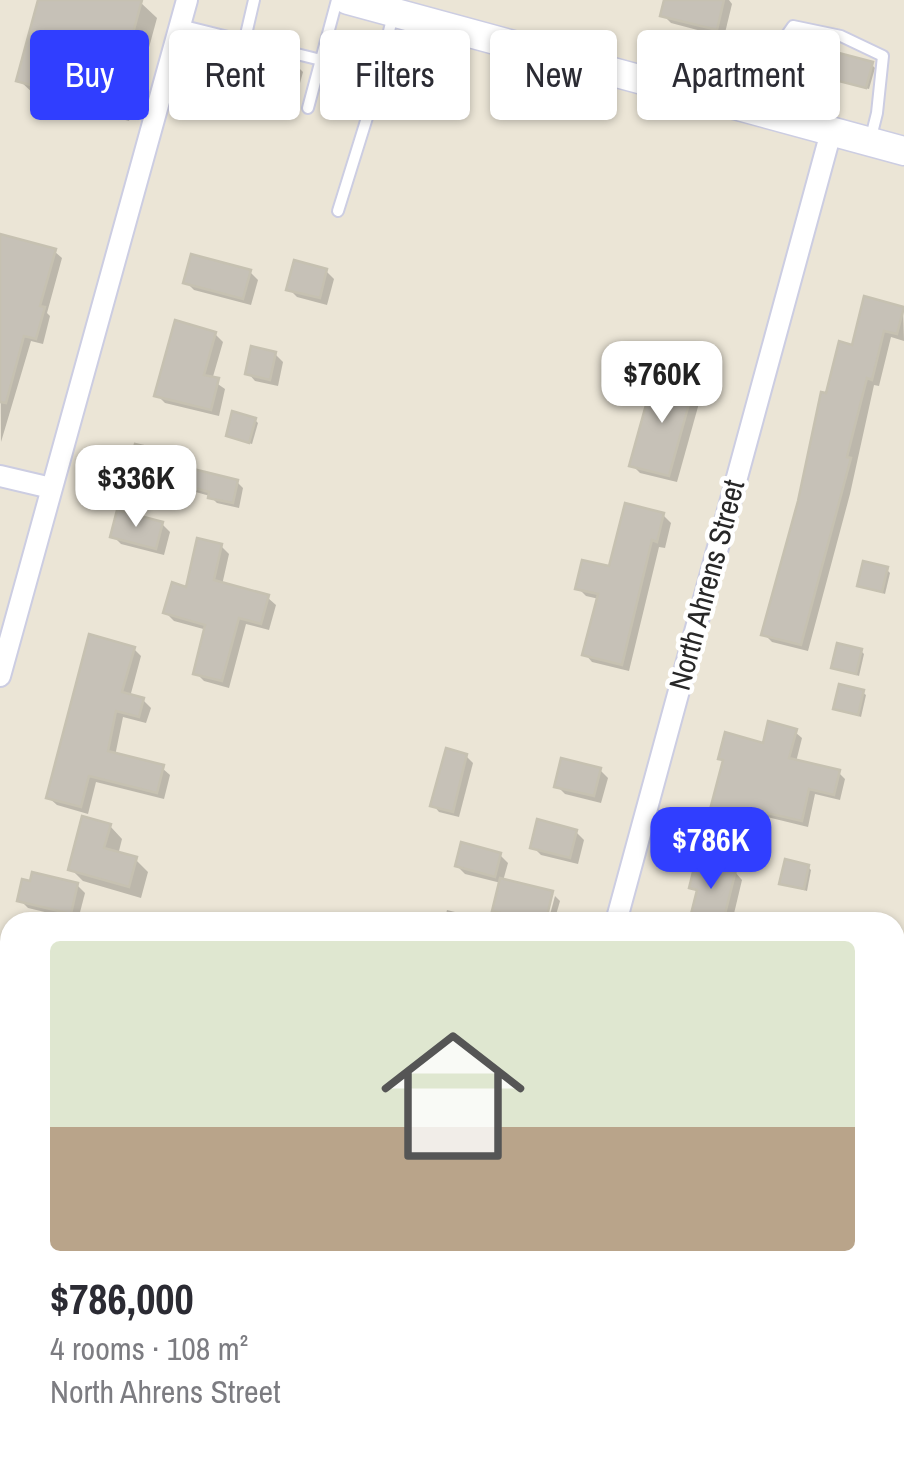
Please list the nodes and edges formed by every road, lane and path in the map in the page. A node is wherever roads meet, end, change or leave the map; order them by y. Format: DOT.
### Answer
graph roads {
  1 [pos="186,0"];
  2 [pos="254,0"];
  3 [pos="337,0"];
  4 [pos="348,0"];
  5 [pos="394,12"];
  6 [pos="180,25"];
  7 [pos="200,30"];
  8 [pos="247,30"];
  9 [pos="329,30"];
  10 [pos="840,36"];
  11 [pos="320,64"];
  12 [pos="637,79"];
  13 [pos="308,108"];
  14 [pos="787,120"];
  15 [pos="831,132"];
  16 [pos="869,142"];
  17 [pos="904,152"];
  18 [pos="338,211"];
  19 [pos="0,476"];
  20 [pos="51,488"];
  21 [pos="0,676"];
  22 [pos="619,912"];
  1 -- 6 [label="street"];
  2 -- 8 [label="lane"];
  3 -- 9 [label="lane"];
  4 -- 5 [label="main road"];
  5 -- 12 [label="main road"];
  5 -- 18 [label="lane"];
  6 -- 7 [label="lane"];
  6 -- 20 [label="street"];
  10 -- 16 [label="lane"];
  11 -- 13 [label="lane"];
  14 -- 15 [label="main road"];
  15 -- 16 [label="main road"];
  15 -- 22 [label="street, North Ahrens Street"];
  16 -- 17 [label="main road"];
  19 -- 20 [label="street"];
  20 -- 21 [label="street"];
}
